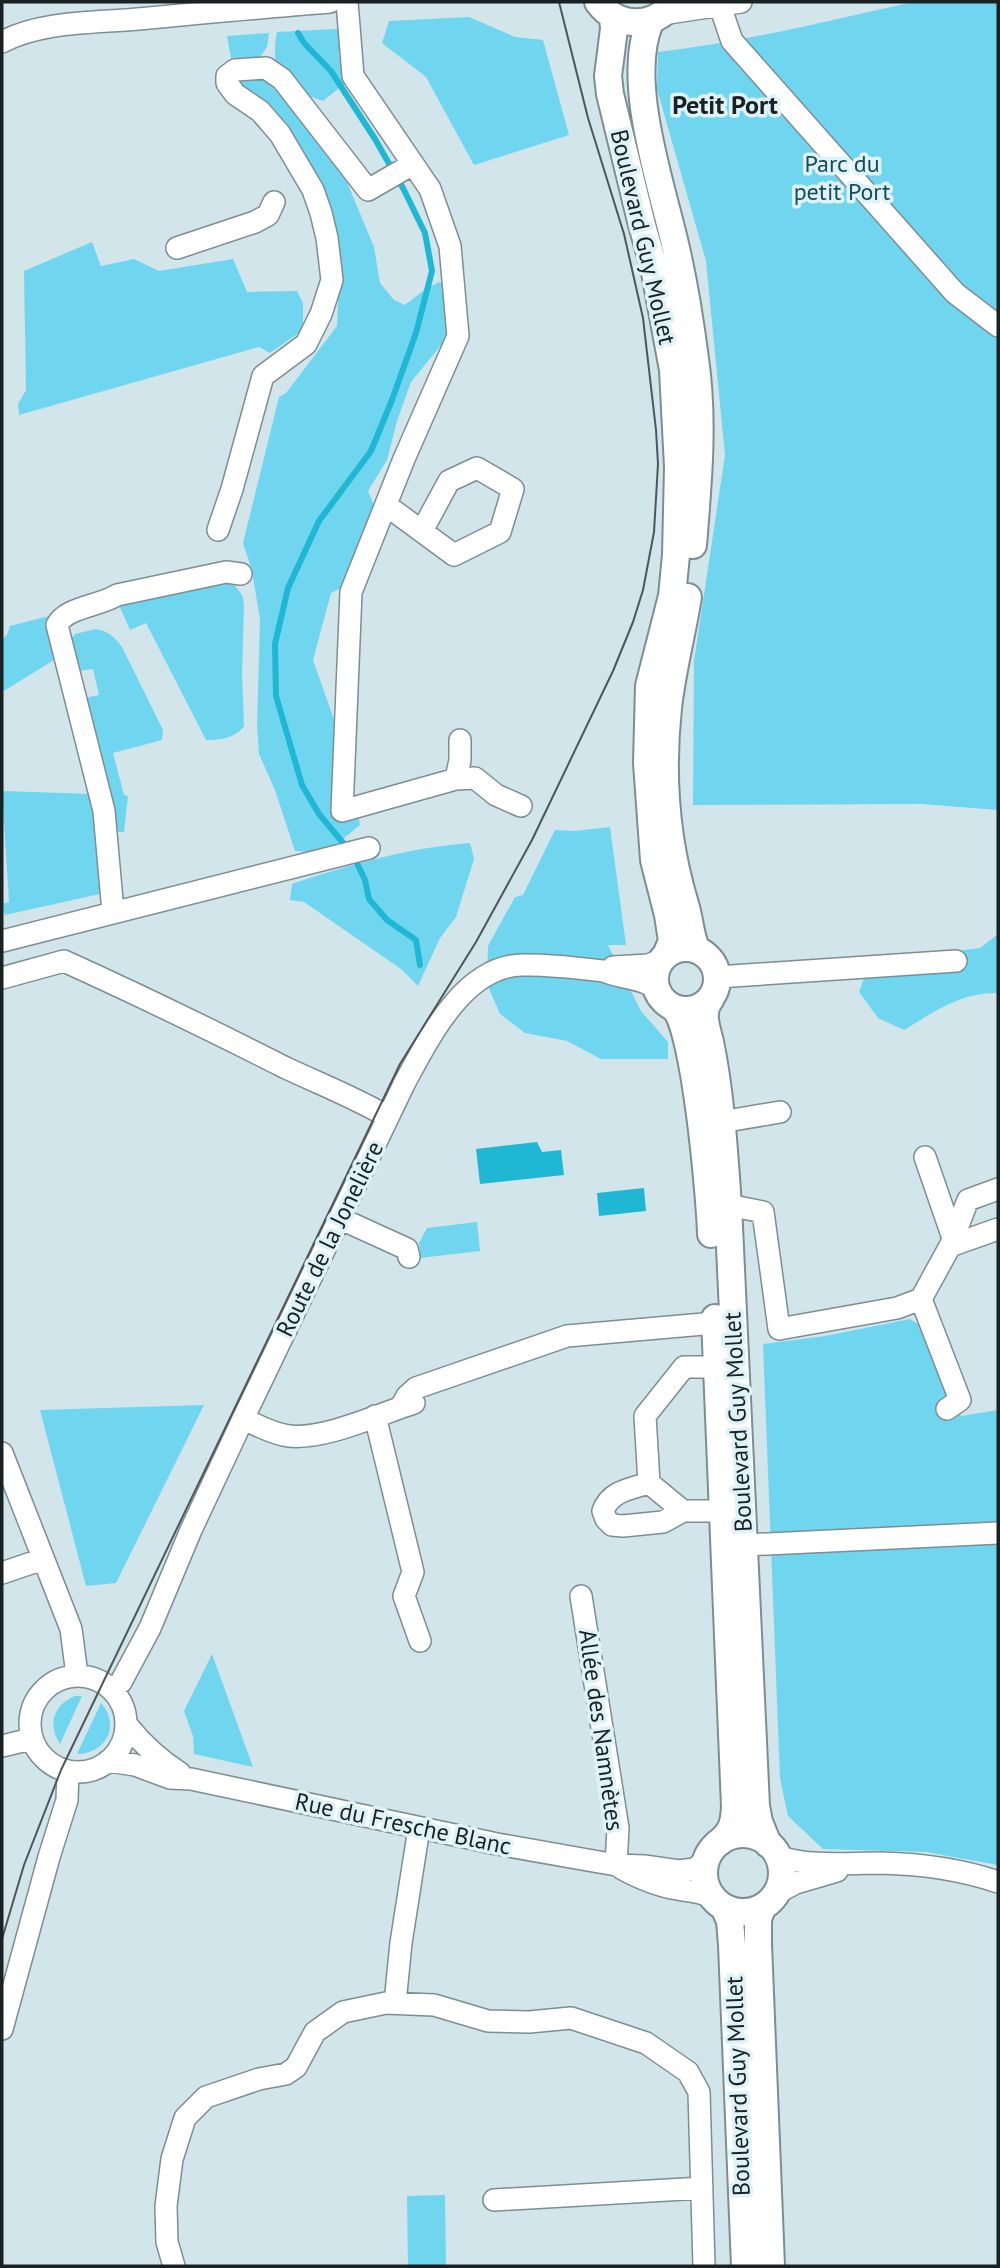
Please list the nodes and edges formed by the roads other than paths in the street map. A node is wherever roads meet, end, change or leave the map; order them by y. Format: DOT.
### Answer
graph roads {
  1 [pos="330,2"];
  2 [pos="348,2"];
  3 [pos="731,4"];
  4 [pos="605,9"];
  5 [pos="662,12"];
  6 [pos="3,38"];
  7 [pos="413,164"];
  8 [pos="274,202"];
  9 [pos="177,248"];
  10 [pos="998,326"];
  11 [pos="386,505"];
  12 [pos="218,530"];
  13 [pos="422,531"];
  14 [pos="241,574"];
  15 [pos="460,740"];
  16 [pos="456,779"];
  17 [pos="521,806"];
  18 [pos="369,848"];
  19 [pos="113,912"];
  20 [pos="2,941"];
  21 [pos="697,950"];
  22 [pos="664,958"];
  23 [pos="956,961"];
  24 [pos="604,971"];
  25 [pos="2,978"];
  26 [pos="713,988"];
  27 [pos="665,998"];
  28 [pos="780,1112"];
  29 [pos="388,1117"];
  30 [pos="721,1122"];
  31 [pos="925,1157"];
  32 [pos="998,1189"];
  33 [pos="728,1205"];
  34 [pos="339,1218"];
  35 [pos="998,1228"];
  36 [pos="951,1242"];
  37 [pos="409,1257"];
  38 [pos="920,1299"];
  39 [pos="715,1323"];
  40 [pos="716,1367"];
  41 [pos="947,1409"];
  42 [pos="375,1416"];
  43 [pos="243,1419"];
  44 [pos="2,1453"];
  45 [pos="649,1483"];
  46 [pos="683,1511"];
  47 [pos="723,1511"];
  48 [pos="998,1533"];
  49 [pos="745,1545"];
  50 [pos="43,1559"];
  51 [pos="2,1573"];
  52 [pos="582,1596"];
  53 [pos="420,1641"];
  54 [pos="77,1675"];
  55 [pos="121,1707"];
  56 [pos="31,1738"];
  57 [pos="2,1746"];
  58 [pos="99,1766"];
  59 [pos="68,1771"];
  60 [pos="191,1779"];
  61 [pos="67,1800"];
  62 [pos="419,1828"];
  63 [pos="774,1850"];
  64 [pos="713,1852"];
  65 [pos="860,1864"];
  66 [pos="616,1865"];
  67 [pos="998,1882"];
  68 [pos="769,1900"];
  69 [pos="719,1903"];
  70 [pos="395,2003"];
  71 [pos="2,2029"];
  72 [pos="702,2188"];
  73 [pos="494,2200"];
  74 [pos="174,2266"];
  75 [pos="704,2266"];
  76 [pos="745,2266"];
  77 [pos="771,2266"];
  1 -- 6 [label="street"];
  2 -- 7 [label="street"];
  3 -- 5 [label="street"];
  3 -- 10 [label="street"];
  4 -- 5 [label="main road"];
  4 -- 22 [label="main road, Boulevard Guy Mollet"];
  5 -- 21 [label="main road, Boulevard Guy Mollet"];
  7 -- 11 [label="street"];
  7 -- 12 [label="street"];
  8 -- 9 [label="street"];
  11 -- 13 [label="street"];
  11 -- 16 [label="street"];
  13 -- 13 [label="street"];
  14 -- 19 [label="street"];
  15 -- 16 [label="street"];
  16 -- 17 [label="street"];
  18 -- 19 [label="street"];
  19 -- 20 [label="street"];
  21 -- 22 [label="main road"];
  21 -- 26 [label="main road"];
  22 -- 24 [label="street, Route de la Jonelière"];
  22 -- 27 [label="main road"];
  23 -- 26 [label="street"];
  24 -- 27 [label="street, Route de la Jonelière"];
  24 -- 29 [label="street, Route de la Jonelière"];
  25 -- 29 [label="street"];
  26 -- 27 [label="main road"];
  26 -- 30 [label="main road, Boulevard Guy Mollet"];
  27 -- 39 [label="main road, Boulevard Guy Mollet"];
  28 -- 30 [label="street"];
  29 -- 34 [label="street, Route de la Jonelière"];
  30 -- 33 [label="main road, Boulevard Guy Mollet"];
  31 -- 36 [label="street"];
  32 -- 36 [label="street"];
  33 -- 38 [label="street"];
  33 -- 49 [label="main road, Boulevard Guy Mollet"];
  34 -- 37 [label="street"];
  34 -- 43 [label="street, Route de la Jonelière"];
  35 -- 36 [label="street"];
  36 -- 38 [label="street"];
  38 -- 41 [label="street"];
  39 -- 40 [label="main road, Boulevard Guy Mollet"];
  39 -- 42 [label="street"];
  40 -- 45 [label="street"];
  40 -- 47 [label="main road, Boulevard Guy Mollet"];
  42 -- 43 [label="street"];
  42 -- 53 [label="street"];
  43 -- 55 [label="street, Route de la Jonelière"];
  44 -- 50 [label="street"];
  45 -- 46 [label="street"];
  45 -- 46 [label="street"];
  46 -- 47 [label="street"];
  47 -- 64 [label="main road, Boulevard Guy Mollet"];
  48 -- 49 [label="street"];
  49 -- 63 [label="main road, Boulevard Guy Mollet"];
  50 -- 51 [label="street"];
  50 -- 54 [label="street"];
  52 -- 66 [label="street, Allée des Namnètes"];
  54 -- 55 [label="street"];
  54 -- 56 [label="street"];
  55 -- 58 [label="street"];
  55 -- 60 [label="street, Rue du Fresche Blanc"];
  56 -- 57 [label="street"];
  56 -- 59 [label="street"];
  58 -- 59 [label="street"];
  58 -- 60 [label="street, Rue du Fresche Blanc"];
  58 -- 61 [label="street"];
  59 -- 61 [label="street"];
  60 -- 62 [label="street, Rue du Fresche Blanc"];
  61 -- 71 [label="street"];
  62 -- 66 [label="street, Rue du Fresche Blanc"];
  62 -- 70 [label="street"];
  63 -- 64 [label="main road"];
  63 -- 65 [label="street"];
  63 -- 68 [label="main road"];
  64 -- 66 [label="street, Rue du Fresche Blanc"];
  64 -- 69 [label="main road"];
  65 -- 67 [label="street"];
  65 -- 68 [label="street"];
  66 -- 69 [label="street, Rue du Fresche Blanc"];
  68 -- 69 [label="main road"];
  68 -- 77 [label="main road, Boulevard Guy Mollet"];
  69 -- 76 [label="main road, Boulevard Guy Mollet"];
  70 -- 72 [label="street"];
  70 -- 74 [label="street"];
  72 -- 73 [label="street"];
  72 -- 75 [label="street"];
}
